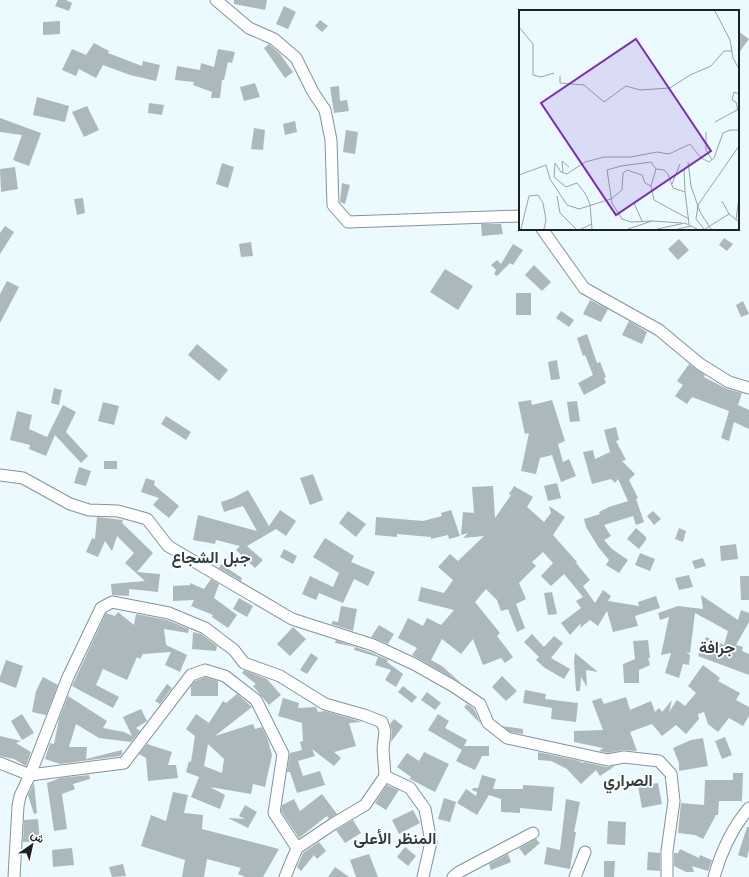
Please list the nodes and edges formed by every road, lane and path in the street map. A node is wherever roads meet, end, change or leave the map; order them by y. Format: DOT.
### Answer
graph roads {
  1 [pos="216,0"];
  2 [pos="519,216"];
  3 [pos="543,230"];
  4 [pos="749,388"];
  5 [pos="0,475"];
  6 [pos="0,763"];
  7 [pos="30,775"];
  8 [pos="385,776"];
  9 [pos="749,808"];
  10 [pos="533,833"];
  11 [pos="297,848"];
  12 [pos="586,852"];
  13 [pos="14,877"];
  14 [pos="284,877"];
  15 [pos="423,877"];
  16 [pos="453,877"];
  17 [pos="575,877"];
  18 [pos="667,877"];
  19 [pos="714,877"];
  1 -- 2 [label="street"];
  3 -- 4 [label="street"];
  5 -- 18 [label="street"];
  6 -- 7 [label="street"];
  7 -- 8 [label="street"];
  7 -- 11 [label="street"];
  7 -- 13 [label="street"];
  8 -- 11 [label="street"];
  8 -- 15 [label="street"];
  9 -- 19 [label="street"];
  10 -- 16 [label="street"];
  11 -- 14 [label="street"];
  12 -- 17 [label="street"];
}
